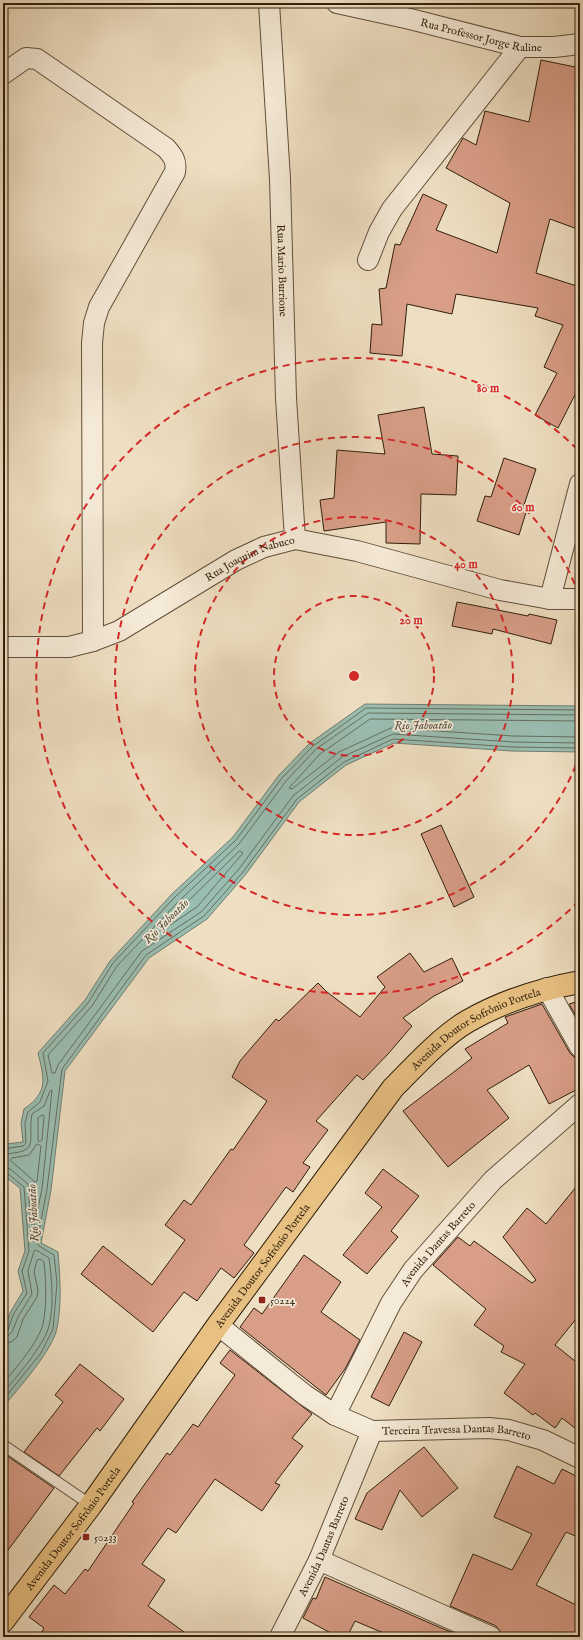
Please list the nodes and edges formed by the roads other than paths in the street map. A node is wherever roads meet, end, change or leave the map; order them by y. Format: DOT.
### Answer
graph roads {
  1 [pos="269,3"];
  2 [pos="337,3"];
  3 [pos="580,44"];
  4 [pos="520,47"];
  5 [pos="3,74"];
  6 [pos="368,260"];
  7 [pos="580,484"];
  8 [pos="296,539"];
  9 [pos="550,599"];
  10 [pos="580,600"];
  11 [pos="92,641"];
  12 [pos="3,647"];
  13 [pos="580,982"];
  14 [pos="547,988"];
  15 [pos="580,1047"];
  16 [pos="580,1104"];
  17 [pos="218,1325"];
  18 [pos="335,1415"];
  19 [pos="372,1431"];
  20 [pos="3,1445"];
  21 [pos="580,1458"];
  22 [pos="91,1504"];
  23 [pos="319,1560"];
  24 [pos="3,1621"];
  25 [pos="280,1637"];
  26 [pos="491,1637"];
  1 -- 8 [label="street, Rua Mario Burrione"];
  2 -- 4 [label="street, Rua Professor Jorge Raline"];
  3 -- 4 [label="street, Rua Professor Jorge Raline"];
  4 -- 6 [label="street"];
  5 -- 11 [label="street"];
  7 -- 9 [label="street"];
  8 -- 9 [label="street, Rua Joaquim Nabuco"];
  8 -- 11 [label="street, Rua Joaquim Nabuco"];
  9 -- 10 [label="street, Rua Joaquim Nabuco"];
  11 -- 12 [label="street, Rua Joaquim Nabuco"];
  13 -- 14 [label="main road, Avenida Doutor Sofrônio Portela"];
  14 -- 15 [label="street"];
  14 -- 17 [label="main road, Avenida Doutor Sofrônio Portela"];
  16 -- 18 [label="street, Avenida Dantas Barreto"];
  17 -- 18 [label="street, Terceira Travessa Dantas Barreto"];
  17 -- 22 [label="main road, Avenida Doutor Sofrônio Portela"];
  18 -- 19 [label="street, Terceira Travessa Dantas Barreto"];
  19 -- 21 [label="street, Terceira Travessa Dantas Barreto"];
  19 -- 23 [label="street, Avenida Dantas Barreto"];
  20 -- 22 [label="lane"];
  22 -- 24 [label="main road, Avenida Doutor Sofrônio Portela"];
  23 -- 25 [label="street, Avenida Dantas Barreto"];
  23 -- 26 [label="street"];
}
